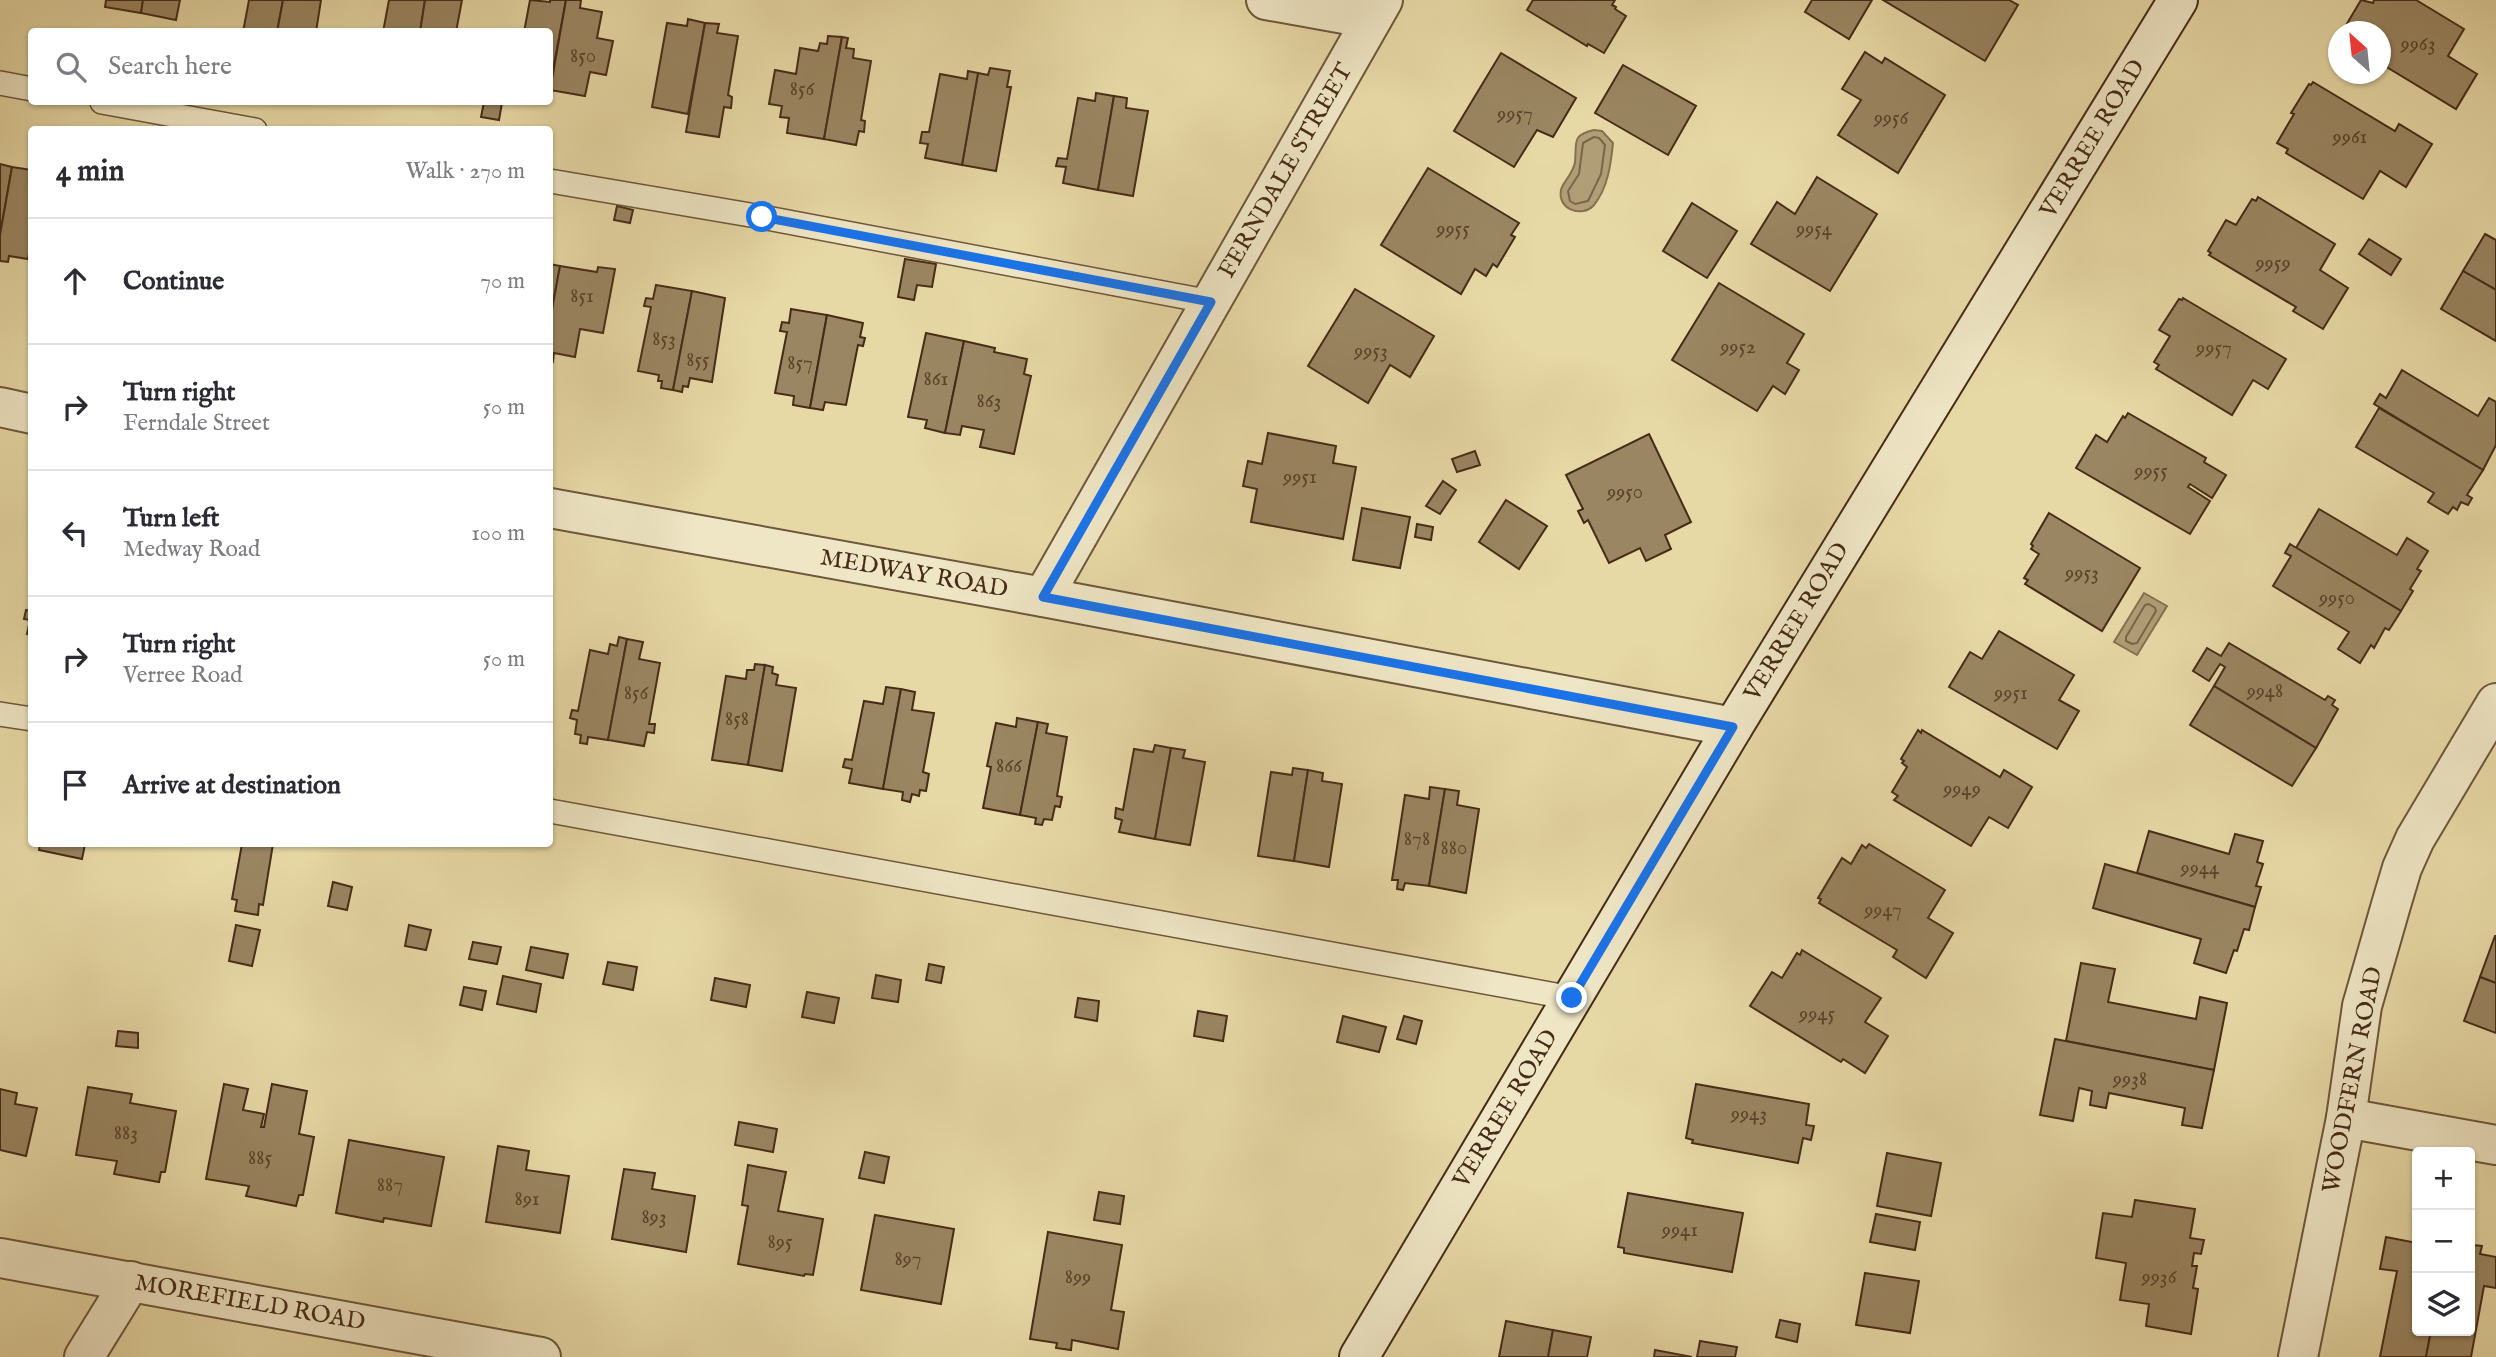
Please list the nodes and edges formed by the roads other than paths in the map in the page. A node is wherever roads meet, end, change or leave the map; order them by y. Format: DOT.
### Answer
graph roads {
  1 [pos="1266,0"];
  2 [pos="2178,0"];
  3 [pos="1377,9"];
  4 [pos="0,83"];
  5 [pos="28,88"];
  6 [pos="118,105"];
  7 [pos="233,126"];
  8 [pos="553,182"];
  9 [pos="1211,302"];
  10 [pos="0,407"];
  11 [pos="28,413"];
  12 [pos="553,509"];
  13 [pos="1043,597"];
  14 [pos="2496,703"];
  15 [pos="0,714"];
  16 [pos="28,718"];
  17 [pos="1733,727"];
  18 [pos="553,812"];
  19 [pos="1572,998"];
  20 [pos="2346,1118"];
  21 [pos="2496,1145"];
  22 [pos="0,1258"];
  23 [pos="131,1281"];
  24 [pos="84,1357"];
  25 [pos="541,1357"];
  26 [pos="1359,1357"];
  27 [pos="2298,1357"];
  1 -- 3 [label="street"];
  2 -- 17 [label="street, VERREE ROAD"];
  3 -- 9 [label="street, FERNDALE STREET"];
  4 -- 5 [label="lane"];
  6 -- 7 [label="lane"];
  8 -- 9 [label="lane"];
  9 -- 13 [label="street, FERNDALE STREET"];
  10 -- 11 [label="street"];
  12 -- 13 [label="street, MEDWAY ROAD"];
  13 -- 17 [label="street, MEDWAY ROAD"];
  14 -- 20 [label="street, WOODFERN ROAD"];
  15 -- 16 [label="lane"];
  17 -- 19 [label="street, VERREE ROAD"];
  18 -- 19 [label="lane"];
  19 -- 26 [label="street, VERREE ROAD"];
  20 -- 21 [label="street"];
  20 -- 27 [label="street, WOODFERN ROAD"];
  22 -- 23 [label="street, MOREFIELD ROAD"];
  23 -- 24 [label="street"];
  23 -- 25 [label="street, MOREFIELD ROAD"];
}
